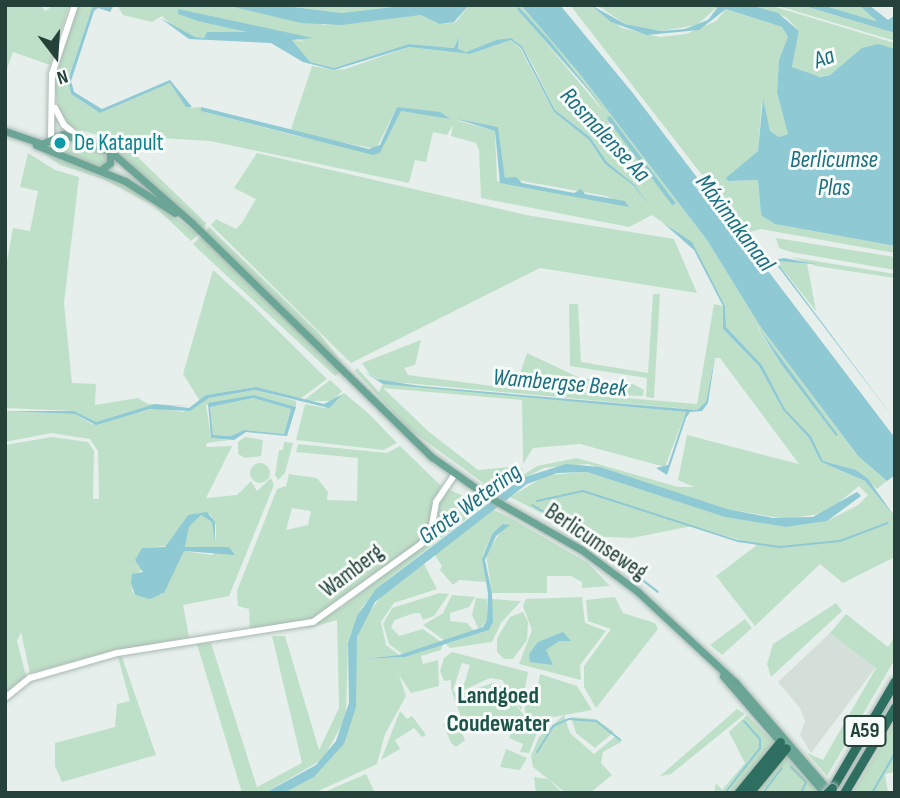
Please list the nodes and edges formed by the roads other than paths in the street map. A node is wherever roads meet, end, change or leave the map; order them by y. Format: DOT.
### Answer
graph roads {
  1 [pos="75,5"];
  2 [pos="52,96"];
  3 [pos="5,133"];
  4 [pos="51,138"];
  5 [pos="83,140"];
  6 [pos="110,151"];
  7 [pos="53,152"];
  8 [pos="100,170"];
  9 [pos="196,228"];
  10 [pos="455,474"];
  11 [pos="895,681"];
  12 [pos="5,698"];
  13 [pos="895,706"];
  14 [pos="785,743"];
  15 [pos="830,790"];
  16 [pos="844,792"];
  17 [pos="738,793"];
  18 [pos="749,793"];
  1 -- 2 [label="street"];
  2 -- 4 [label="street"];
  2 -- 5 [label="street"];
  3 -- 4 [label="main road"];
  3 -- 7 [label="main road"];
  4 -- 5 [label="main road"];
  4 -- 7 [label="main road"];
  5 -- 6 [label="main road"];
  6 -- 8 [label="main road"];
  6 -- 9 [label="main road"];
  7 -- 8 [label="main road"];
  8 -- 9 [label="main road"];
  9 -- 10 [label="main road"];
  10 -- 12 [label="street, Wamberg"];
  10 -- 14 [label="main road, Berlicumseweg"];
  11 -- 15 [label="highway, A59"];
  13 -- 16 [label="highway, A59"];
  14 -- 15 [label="main road, Berlicumseweg"];
  14 -- 17 [label="highway"];
  14 -- 18 [label="highway"];
}
